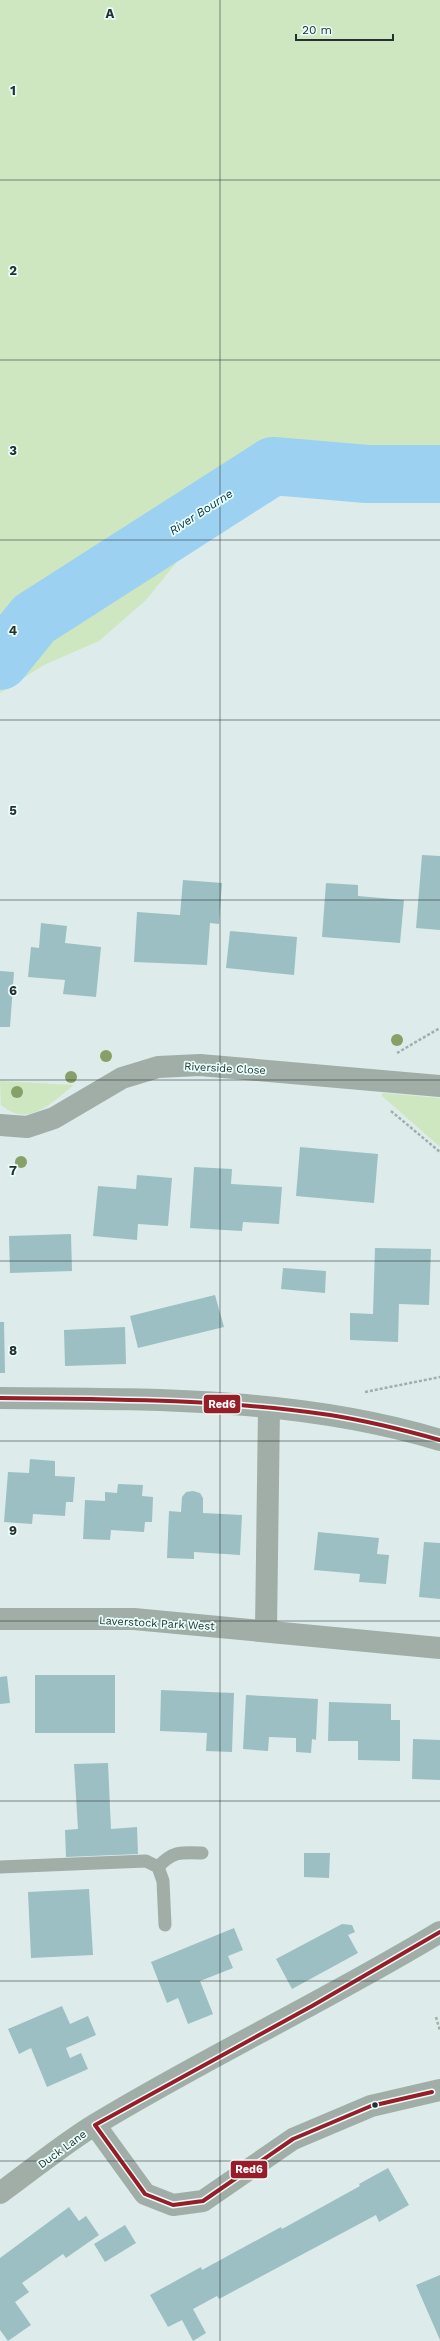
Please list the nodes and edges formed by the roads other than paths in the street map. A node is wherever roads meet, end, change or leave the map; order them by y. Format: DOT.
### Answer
graph roads {
  1 [pos="440,1086"];
  2 [pos="0,1125"];
  3 [pos="0,1398"];
  4 [pos="268,1408"];
  5 [pos="440,1440"];
  6 [pos="0,1618"];
  7 [pos="266,1630"];
  8 [pos="440,1648"];
  9 [pos="202,1853"];
  10 [pos="0,1867"];
  11 [pos="158,1867"];
  12 [pos="165,1925"];
  13 [pos="440,1932"];
  14 [pos="437,2096"];
  15 [pos="95,2125"];
  16 [pos="0,2193"];
  1 -- 2 [label="street, Riverside Close"];
  3 -- 4 [label="street"];
  4 -- 5 [label="street"];
  4 -- 7 [label="street"];
  6 -- 7 [label="street, Laverstock Park West"];
  7 -- 8 [label="street, Laverstock Park West"];
  9 -- 11 [label="lane"];
  10 -- 11 [label="lane"];
  11 -- 12 [label="lane"];
  13 -- 15 [label="street, Duck Lane"];
  14 -- 15 [label="street"];
  15 -- 16 [label="street, Duck Lane"];
}
